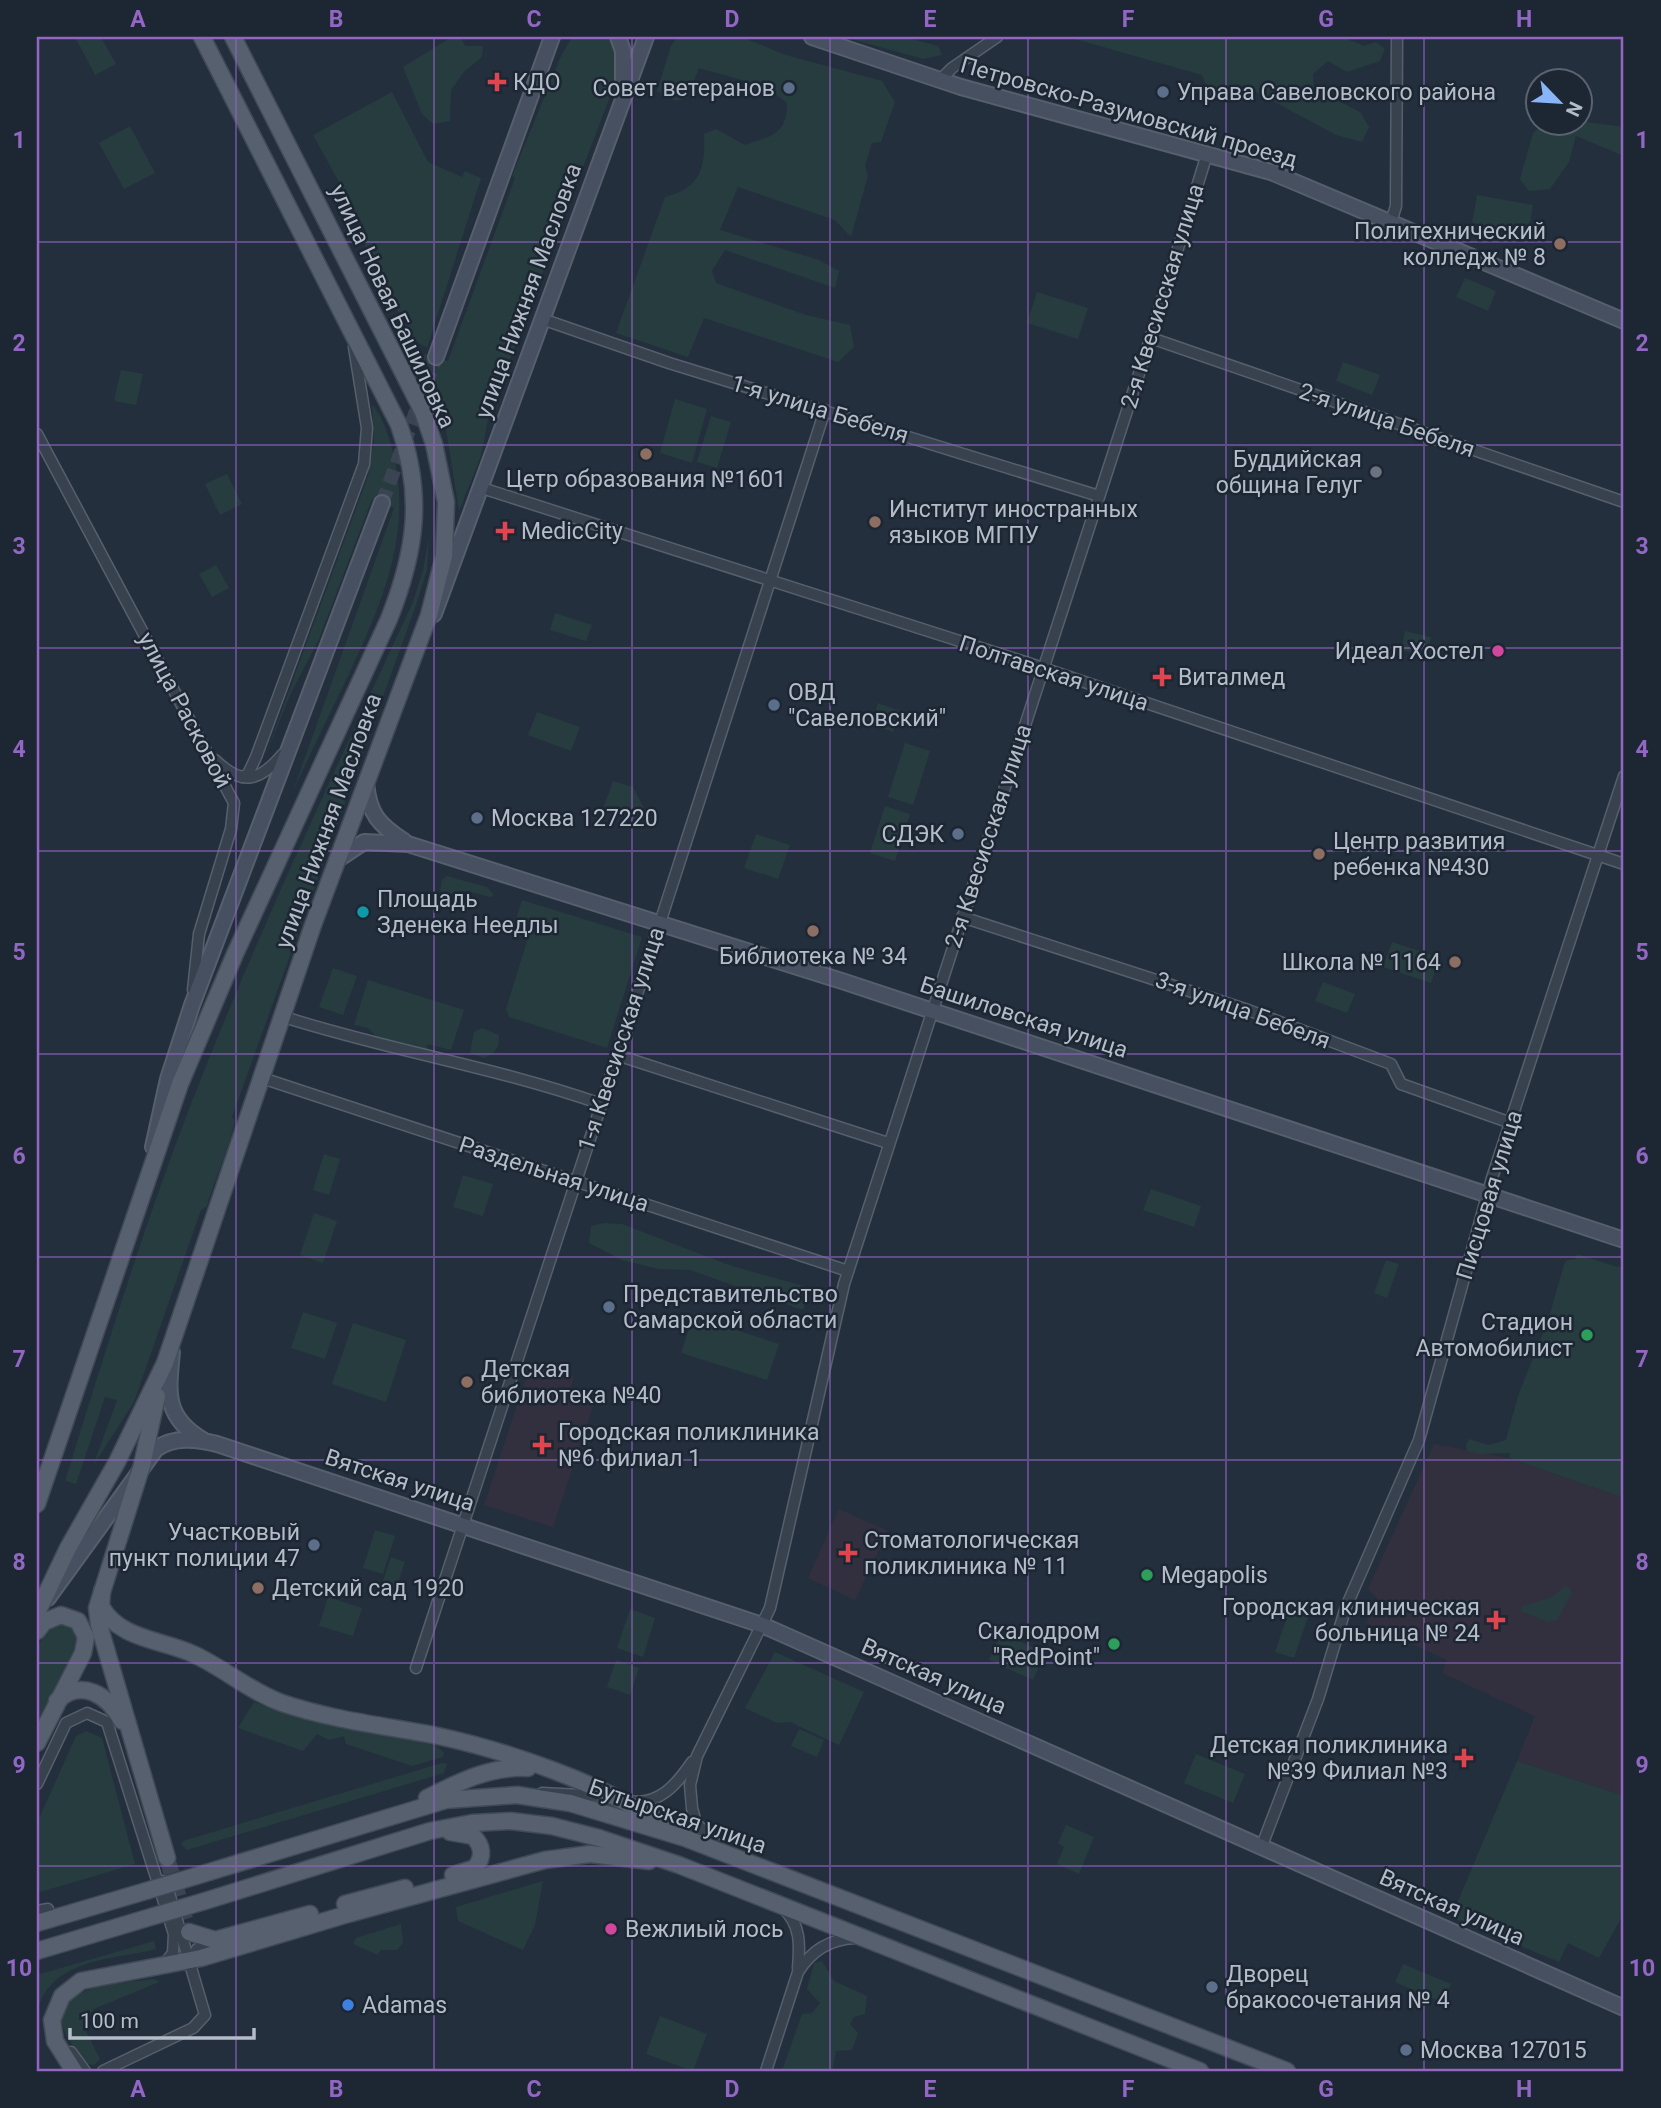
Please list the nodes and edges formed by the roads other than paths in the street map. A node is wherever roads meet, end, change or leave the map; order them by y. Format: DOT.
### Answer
graph roads {
  1 [pos="202,37"];
  2 [pos="233,37"];
  3 [pos="246,37"];
  4 [pos="552,37"];
  5 [pos="563,37"];
  6 [pos="618,37"];
  7 [pos="646,37"];
  8 [pos="812,37"];
  9 [pos="997,37"];
  10 [pos="1397,37"];
  11 [pos="242,54"];
  12 [pos="538,75"];
  13 [pos="939,81"];
  14 [pos="622,101"];
  15 [pos="1207,154"];
  16 [pos="1391,222"];
  17 [pos="542,319"];
  18 [pos="1624,321"];
  19 [pos="349,322"];
  20 [pos="1151,338"];
  21 [pos="436,358"];
  22 [pos="825,410"];
  23 [pos="37,434"];
  24 [pos="482,488"];
  25 [pos="1099,496"];
  26 [pos="1624,502"];
  27 [pos="382,503"];
  28 [pos="770,581"];
  29 [pos="416,650"];
  30 [pos="1043,668"];
  31 [pos="294,741"];
  32 [pos="206,749"];
  33 [pos="1624,776"];
  34 [pos="242,777"];
  35 [pos="365,782"];
  36 [pos="408,844"];
  37 [pos="1598,855"];
  38 [pos="337,860"];
  39 [pos="1624,864"];
  40 [pos="962,917"];
  41 [pos="659,922"];
  42 [pos="192,1005"];
  43 [pos="931,1010"];
  44 [pos="281,1016"];
  45 [pos="617,1055"];
  46 [pos="260,1077"];
  47 [pos="601,1104"];
  48 [pos="1511,1123"];
  49 [pos="888,1143"];
  50 [pos="148,1170"];
  51 [pos="575,1181"];
  52 [pos="1488,1194"];
  53 [pos="1624,1240"];
  54 [pos="848,1271"];
  55 [pos="174,1338"];
  56 [pos="165,1363"];
  57 [pos="60,1437"];
  58 [pos="204,1441"];
  59 [pos="142,1465"];
  60 [pos="37,1485"];
  61 [pos="37,1504"];
  62 [pos="464,1524"];
  63 [pos="102,1591"];
  64 [pos="37,1613"];
  65 [pos="762,1625"];
  66 [pos="37,1631"];
  67 [pos="416,1668"];
  68 [pos="54,1706"];
  69 [pos="37,1743"];
  70 [pos="134,1749"];
  71 [pos="697,1756"];
  72 [pos="551,1771"];
  73 [pos="37,1784"];
  74 [pos="517,1795"];
  75 [pos="620,1799"];
  76 [pos="390,1815"];
  77 [pos="430,1831"];
  78 [pos="685,1838"];
  79 [pos="1261,1848"];
  80 [pos="727,1854"];
  81 [pos="160,1861"];
  82 [pos="679,1866"];
  83 [pos="780,1905"];
  84 [pos="94,1906"];
  85 [pos="41,1911"];
  86 [pos="37,1923"];
  87 [pos="864,1938"];
  88 [pos="213,1940"];
  89 [pos="37,1951"];
  90 [pos="188,1956"];
  91 [pos="164,1966"];
  92 [pos="798,1972"];
  93 [pos="1624,2008"];
  94 [pos="52,2025"];
  95 [pos="74,2071"];
  96 [pos="85,2071"];
  97 [pos="103,2071"];
  98 [pos="766,2071"];
  99 [pos="1200,2071"];
  100 [pos="1287,2071"];
  1 -- 19 [label="main road, улица Нижняя Масловка"];
  2 -- 11 [label="main road, улица Новая Башиловка"];
  3 -- 11 [label="street"];
  4 -- 12 [label="street"];
  5 -- 12 [label="street"];
  6 -- 14 [label="street"];
  7 -- 14 [label="street, улица Нижняя Масловка"];
  8 -- 13 [label="street, Петровско-Разумовский проезд"];
  9 -- 13 [label="street"];
  10 -- 16 [label="street"];
  11 -- 29 [label="main road, улица Новая Башиловка"];
  12 -- 21 [label="street"];
  13 -- 15 [label="street, Петровско-Разумовский проезд"];
  14 -- 17 [label="street, улица Нижняя Масловка"];
  15 -- 16 [label="street, Петровско-Разумовский проезд"];
  15 -- 20 [label="street, 2-я Квесисская улица"];
  16 -- 18 [label="street, Петровско-Разумовский проезд"];
  17 -- 22 [label="street, 1-я улица Бебеля"];
  17 -- 24 [label="street, улица Нижняя Масловка"];
  19 -- 34 [label="street"];
  19 -- 50 [label="main road, улица Нижняя Масловка"];
  20 -- 25 [label="street, 2-я Квесисская улица"];
  20 -- 26 [label="street, 2-я улица Бебеля"];
  22 -- 25 [label="street, 1-я улица Бебеля"];
  22 -- 28 [label="street, 1-я Квесисская улица"];
  23 -- 32 [label="street, улица Расковой"];
  24 -- 28 [label="street, Полтавская улица"];
  24 -- 29 [label="street, улица Нижняя Масловка"];
  25 -- 30 [label="street, 2-я Квесисская улица"];
  27 -- 31 [label="street, улица Нижняя Масловка"];
  28 -- 30 [label="street, Полтавская улица"];
  28 -- 41 [label="street, 1-я Квесисская улица"];
  29 -- 35 [label="main road, улица Нижняя Масловка"];
  30 -- 37 [label="street, Полтавская улица"];
  30 -- 40 [label="street, 2-я Квесисская улица"];
  31 -- 34 [label="street, улица Нижняя Масловка"];
  31 -- 42 [label="street, улица Нижняя Масловка"];
  32 -- 34 [label="street"];
  32 -- 42 [label="street, улица Расковой"];
  33 -- 37 [label="street, Писцовая улица"];
  35 -- 36 [label="street, Башиловская улица"];
  35 -- 38 [label="main road, улица Нижняя Масловка"];
  36 -- 38 [label="street, Башиловская улица"];
  36 -- 41 [label="street, Башиловская улица"];
  37 -- 39 [label="street, Полтавская улица"];
  37 -- 48 [label="street, Писцовая улица"];
  38 -- 44 [label="main road, улица Нижняя Масловка"];
  40 -- 43 [label="street, 2-я Квесисская улица"];
  40 -- 48 [label="street, 3-я улица Бебеля"];
  41 -- 43 [label="street, Башиловская улица"];
  41 -- 45 [label="street, 1-я Квесисская улица"];
  42 -- 50 [label="street, улица Нижняя Масловка"];
  43 -- 49 [label="street, 2-я Квесисская улица"];
  43 -- 52 [label="street, Башиловская улица"];
  44 -- 46 [label="main road, улица Нижняя Масловка"];
  44 -- 47 [label="street"];
  45 -- 47 [label="street, 1-я Квесисская улица"];
  45 -- 49 [label="street"];
  46 -- 51 [label="street, Раздельная улица"];
  46 -- 55 [label="main road, улица Нижняя Масловка"];
  47 -- 51 [label="street, 1-я Квесисская улица"];
  48 -- 52 [label="street, Писцовая улица"];
  49 -- 54 [label="street, 2-я Квесисская улица"];
  50 -- 57 [label="main road, улица Нижняя Масловка"];
  51 -- 54 [label="street, Раздельная улица"];
  51 -- 62 [label="street, 1-я Квесисская улица"];
  52 -- 53 [label="street, Башиловская улица"];
  52 -- 79 [label="street, Писцовая улица"];
  54 -- 65 [label="street, 2-я Квесисская улица"];
  55 -- 56 [label="main road, улица Нижняя Масловка"];
  55 -- 58 [label="street, Вятская улица"];
  56 -- 59 [label="main road"];
  56 -- 64 [label="main road, улица Нижняя Масловка"];
  57 -- 60 [label="main road"];
  57 -- 61 [label="main road, улица Нижняя Масловка"];
  58 -- 59 [label="street, Вятская улица"];
  58 -- 62 [label="street, Вятская улица"];
  59 -- 63 [label="main road"];
  59 -- 64 [label="street, Вятская улица"];
  62 -- 65 [label="street, Вятская улица"];
  62 -- 67 [label="street, 1-я Квесисская улица"];
  63 -- 70 [label="main road"];
  63 -- 72 [label="main road"];
  65 -- 71 [label="street, 2-я Квесисская улица"];
  65 -- 79 [label="street, Вятская улица"];
  66 -- 68 [label="main road"];
  68 -- 69 [label="main road"];
  68 -- 70 [label="main road"];
  70 -- 81 [label="main road"];
  71 -- 75 [label="street, 2-я Квесисская улица"];
  71 -- 80 [label="street, 2-я Квесисская улица"];
  72 -- 75 [label="main road"];
  72 -- 76 [label="main road"];
  73 -- 81 [label="street"];
  74 -- 75 [label="street, 2-я Квесисская улица"];
  74 -- 76 [label="main road, Бутырская улица"];
  74 -- 78 [label="main road, Бутырская улица"];
  75 -- 78 [label="main road"];
  76 -- 84 [label="main road, Бутырская улица, bridge"];
  77 -- 82 [label="main road, Бутырская улица"];
  77 -- 88 [label="main road"];
  77 -- 89 [label="main road, Бутырская улица, bridge"];
  78 -- 80 [label="main road, Бутырская улица"];
  79 -- 93 [label="street, Вятская улица"];
  80 -- 100 [label="main road, Бутырская улица"];
  81 -- 90 [label="street"];
  81 -- 91 [label="street"];
  82 -- 83 [label="main road, Бутырская улица"];
  82 -- 90 [label="main road"];
  83 -- 87 [label="main road, Бутырская улица"];
  83 -- 92 [label="street"];
  84 -- 85 [label="main road"];
  84 -- 86 [label="main road, Бутырская улица"];
  87 -- 92 [label="street"];
  87 -- 99 [label="main road, Бутырская улица"];
  88 -- 90 [label="street"];
  88 -- 90 [label="main road"];
  90 -- 91 [label="main road"];
  90 -- 97 [label="street"];
  91 -- 94 [label="main road"];
  92 -- 98 [label="street"];
  94 -- 95 [label="main road"];
  94 -- 96 [label="street"];
}
